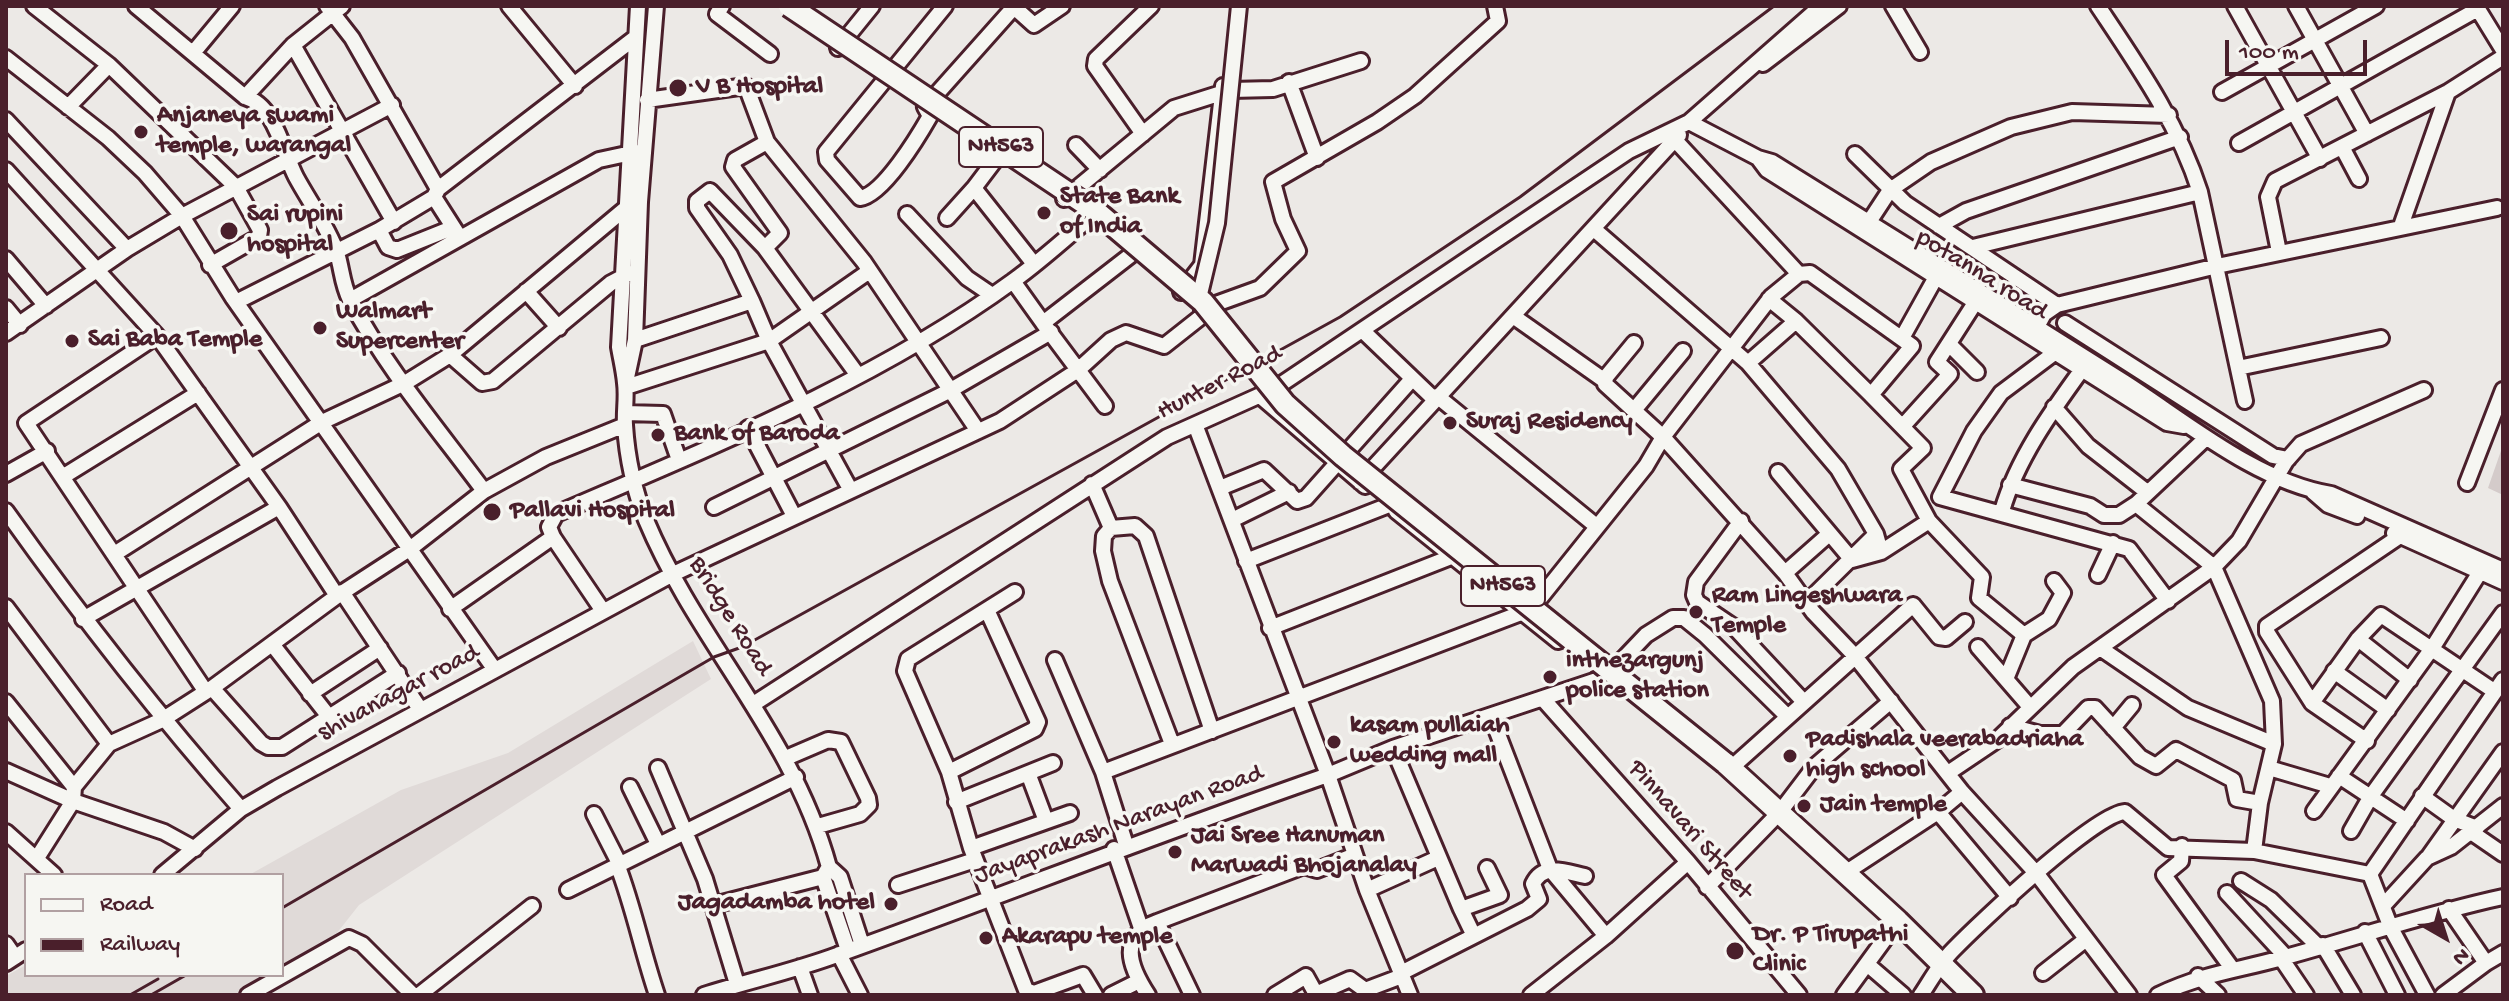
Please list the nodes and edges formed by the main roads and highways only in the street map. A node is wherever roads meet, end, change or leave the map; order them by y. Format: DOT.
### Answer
graph roads {
  1 [pos="789,6"];
  2 [pos="1973,995"];
  1 -- 2 [label="highway, NH563, bridge"];
}
